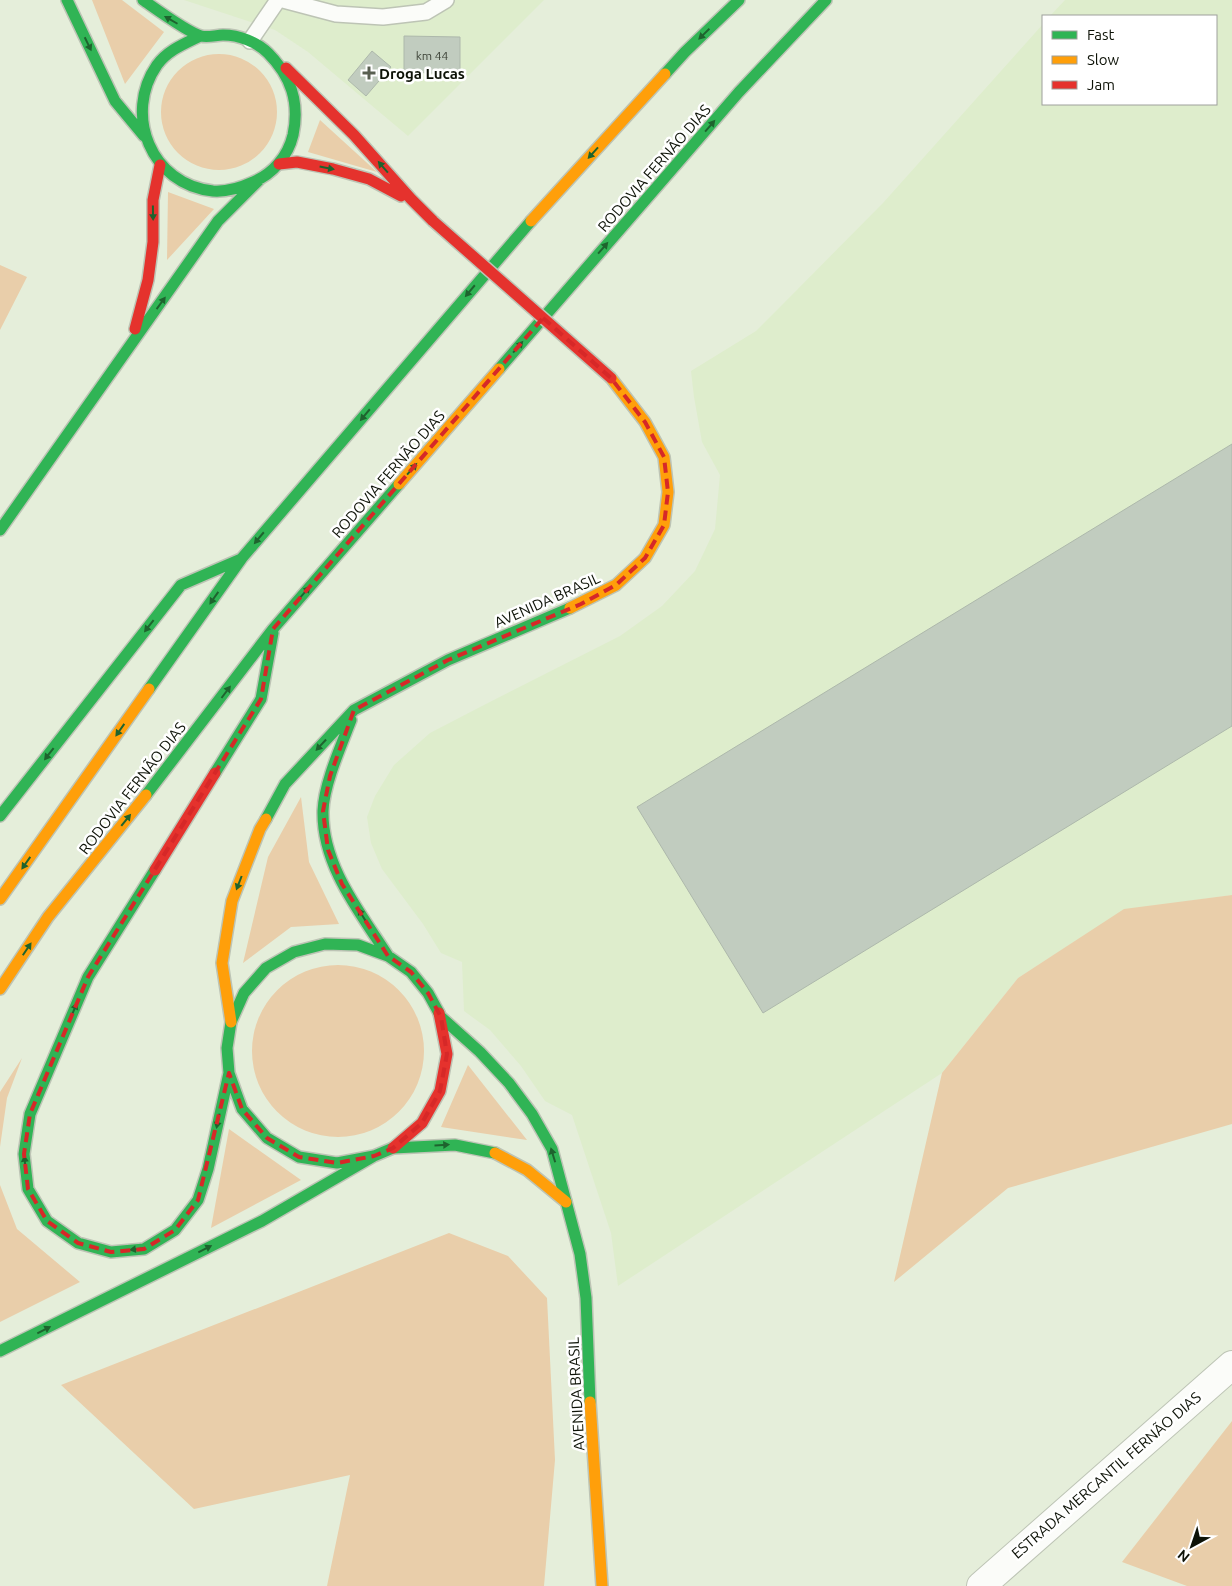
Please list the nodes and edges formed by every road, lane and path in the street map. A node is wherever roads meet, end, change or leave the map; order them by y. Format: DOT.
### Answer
graph roads {
  1 [pos="67,0"];
  2 [pos="143,0"];
  3 [pos="278,0"];
  4 [pos="283,0"];
  5 [pos="446,0"];
  6 [pos="739,0"];
  7 [pos="826,0"];
  8 [pos="200,36"];
  9 [pos="250,41"];
  10 [pos="266,50"];
  11 [pos="144,136"];
  12 [pos="279,164"];
  13 [pos="160,165"];
  14 [pos="259,180"];
  15 [pos="415,204"];
  16 [pos="132,342"];
  17 [pos="0,530"];
  18 [pos="242,558"];
  19 [pos="274,629"];
  20 [pos="354,710"];
  21 [pos="0,816"];
  22 [pos="0,898"];
  23 [pos="388,956"];
  24 [pos="0,989"];
  25 [pos="441,1017"];
  26 [pos="231,1022"];
  27 [pos="229,1074"];
  28 [pos="393,1148"];
  29 [pos="374,1156"];
  30 [pos="566,1202"];
  31 [pos="0,1352"];
  32 [pos="1232,1365"];
  33 [pos="602,1586"];
  34 [pos="981,1586"];
  1 -- 11 [label="main road, one-way"];
  8 -- 2 [label="main road, one-way"];
  3 -- 9 [label="lane"];
  4 -- 5 [label="lane"];
  6 -- 18 [label="main road, one-way"];
  19 -- 7 [label="main road, RODOVIA FERNÃO DIAS, one-way"];
  8 -- 9 [label="main road"];
  8 -- 11 [label="main road"];
  9 -- 10 [label="main road"];
  10 -- 12 [label="main road"];
  15 -- 10 [label="main road, one-way"];
  11 -- 13 [label="main road"];
  12 -- 14 [label="main road"];
  12 -- 15 [label="main road, one-way"];
  13 -- 14 [label="main road"];
  13 -- 16 [label="main road, one-way"];
  16 -- 14 [label="main road, one-way"];
  15 -- 20 [label="main road, AVENIDA BRASIL, bridge"];
  16 -- 17 [label="main road"];
  18 -- 21 [label="main road, one-way"];
  18 -- 22 [label="main road, one-way"];
  24 -- 19 [label="main road, RODOVIA FERNÃO DIAS, one-way"];
  27 -- 19 [label="main road, one-way"];
  23 -- 20 [label="main road, one-way"];
  20 -- 26 [label="main road, AVENIDA BRASIL, one-way"];
  23 -- 25 [label="main road"];
  23 -- 26 [label="main road"];
  25 -- 28 [label="main road"];
  30 -- 25 [label="main road, AVENIDA BRASIL, one-way"];
  26 -- 27 [label="main road"];
  27 -- 29 [label="main road"];
  28 -- 29 [label="main road"];
  28 -- 30 [label="main road, one-way"];
  31 -- 29 [label="main road, one-way"];
  30 -- 33 [label="main road, AVENIDA BRASIL"];
  32 -- 34 [label="street, ESTRADA MERCANTIL FERNÃO DIAS"];
}
